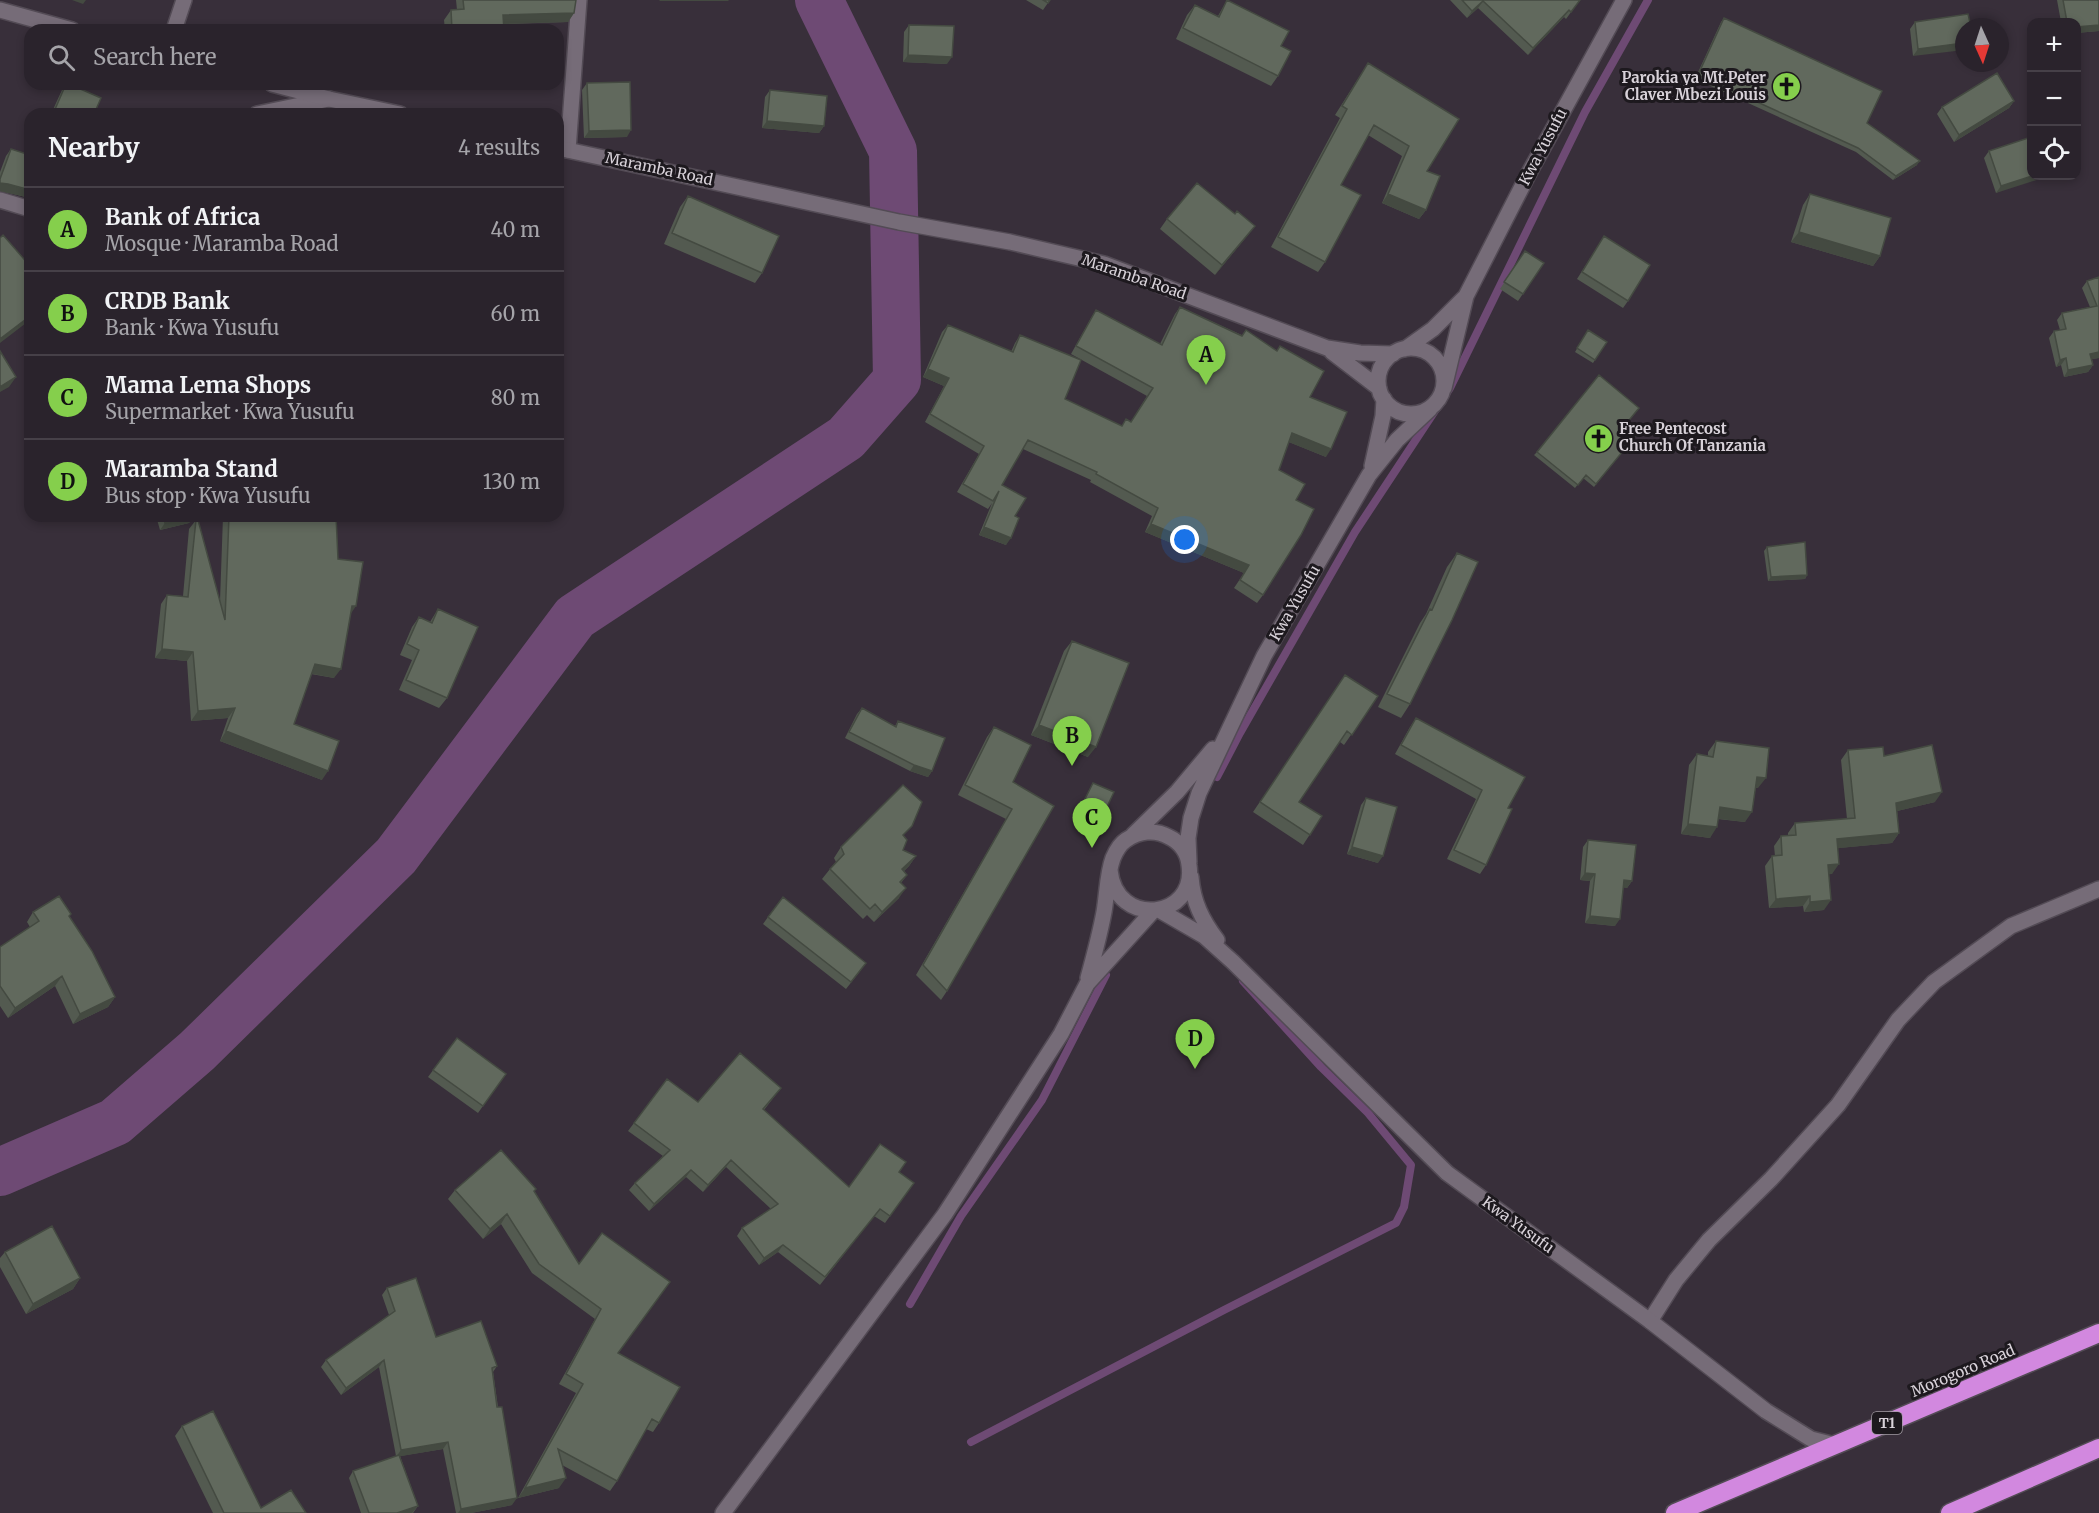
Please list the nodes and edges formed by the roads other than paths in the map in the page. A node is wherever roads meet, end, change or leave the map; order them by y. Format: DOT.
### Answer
graph roads {
  1 [pos="184,0"];
  2 [pos="579,0"];
  3 [pos="1623,0"];
  4 [pos="0,10"];
  5 [pos="50,24"];
  6 [pos="176,24"];
  7 [pos="295,90"];
  8 [pos="329,99"];
  9 [pos="286,108"];
  10 [pos="372,108"];
  11 [pos="564,140"];
  12 [pos="564,149"];
  13 [pos="0,200"];
  14 [pos="24,207"];
  15 [pos="1466,296"];
  16 [pos="1327,348"];
  17 [pos="1399,351"];
  18 [pos="1444,388"];
  19 [pos="1381,394"];
  20 [pos="1430,409"];
  21 [pos="1370,475"];
  22 [pos="1226,733"];
  23 [pos="1132,836"];
  24 [pos="1190,868"];
  25 [pos="1110,870"];
  26 [pos="2099,889"];
  27 [pos="1156,910"];
  28 [pos="1233,962"];
  29 [pos="1087,984"];
  30 [pos="1650,1321"];
  31 [pos="2099,1333"];
  32 [pos="1835,1445"];
  33 [pos="2099,1448"];
  34 [pos="723,1513"];
  35 [pos="1675,1513"];
  36 [pos="1950,1513"];
  1 -- 6 [label="street"];
  2 -- 11 [label="street"];
  3 -- 15 [label="street, Kwa Yusufu"];
  4 -- 5 [label="street"];
  7 -- 8 [label="street"];
  8 -- 9 [label="street"];
  8 -- 10 [label="street"];
  12 -- 16 [label="street, Maramba Road"];
  13 -- 14 [label="street"];
  15 -- 17 [label="street, Kwa Yusufu"];
  15 -- 18 [label="street, Kwa Yusufu"];
  16 -- 17 [label="street, Maramba Road"];
  16 -- 19 [label="street, Maramba Road"];
  17 -- 18 [label="street"];
  17 -- 19 [label="street"];
  18 -- 20 [label="street"];
  19 -- 20 [label="street"];
  19 -- 21 [label="street, Kwa Yusufu"];
  20 -- 21 [label="street, Kwa Yusufu"];
  21 -- 22 [label="street, Kwa Yusufu"];
  22 -- 23 [label="street, Kwa Yusufu"];
  22 -- 24 [label="street, Kwa Yusufu"];
  23 -- 24 [label="street"];
  23 -- 25 [label="street"];
  24 -- 27 [label="street"];
  24 -- 28 [label="street, Kwa Yusufu"];
  25 -- 27 [label="street"];
  25 -- 29 [label="street"];
  26 -- 30 [label="street"];
  27 -- 28 [label="street, Kwa Yusufu"];
  27 -- 29 [label="street"];
  28 -- 30 [label="street, Kwa Yusufu"];
  29 -- 34 [label="street"];
  30 -- 32 [label="street, Kwa Yusufu"];
  31 -- 32 [label="highway, Morogoro Road / T1"];
  32 -- 35 [label="highway, Morogoro Road / T1"];
  33 -- 36 [label="highway"];
}
